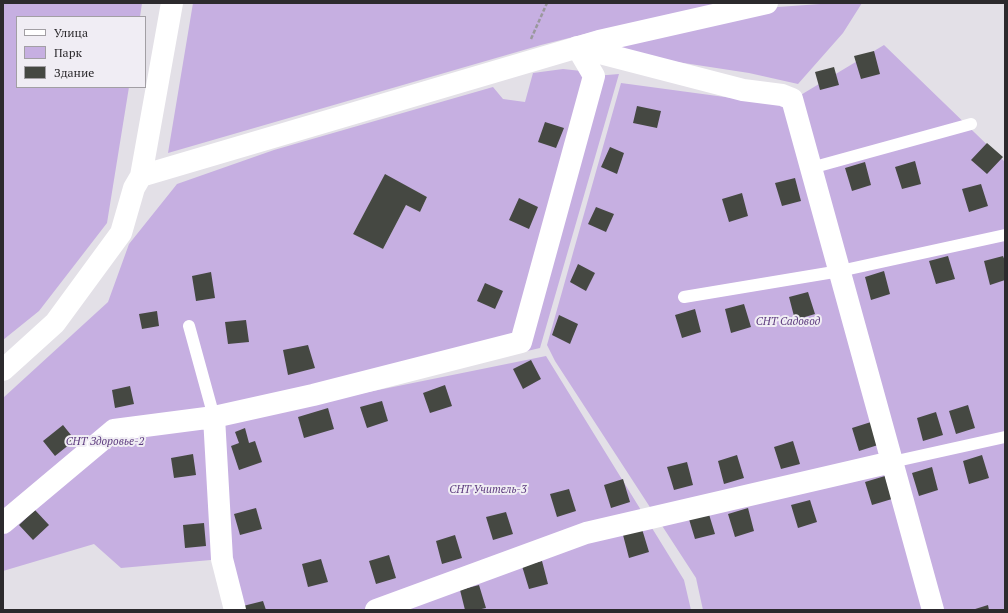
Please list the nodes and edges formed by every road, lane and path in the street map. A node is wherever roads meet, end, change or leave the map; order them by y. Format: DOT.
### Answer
graph roads {
  1 [pos="172,3"];
  2 [pos="547,3"];
  3 [pos="767,3"];
  4 [pos="745,6"];
  5 [pos="577,47"];
  6 [pos="521,64"];
  7 [pos="971,124"];
  8 [pos="811,168"];
  9 [pos="141,176"];
  10 [pos="1005,235"];
  11 [pos="840,271"];
  12 [pos="684,297"];
  13 [pos="189,326"];
  14 [pos="3,370"];
  15 [pos="214,417"];
  16 [pos="1005,437"];
  17 [pos="892,462"];
  18 [pos="3,523"];
  19 [pos="235,610"];
  20 [pos="376,610"];
  21 [pos="933,610"];
  1 -- 9 [label="street"];
  2 -- 6 [label="path"];
  3 -- 4 [label="street"];
  4 -- 5 [label="street"];
  5 -- 6 [label="street"];
  5 -- 8 [label="street"];
  5 -- 15 [label="street"];
  6 -- 9 [label="street"];
  7 -- 8 [label="lane"];
  8 -- 11 [label="street"];
  9 -- 14 [label="street"];
  10 -- 11 [label="lane"];
  11 -- 12 [label="lane"];
  11 -- 17 [label="street"];
  13 -- 15 [label="lane"];
  15 -- 18 [label="street"];
  15 -- 19 [label="street"];
  16 -- 17 [label="lane"];
  17 -- 20 [label="street"];
  17 -- 21 [label="street"];
}
